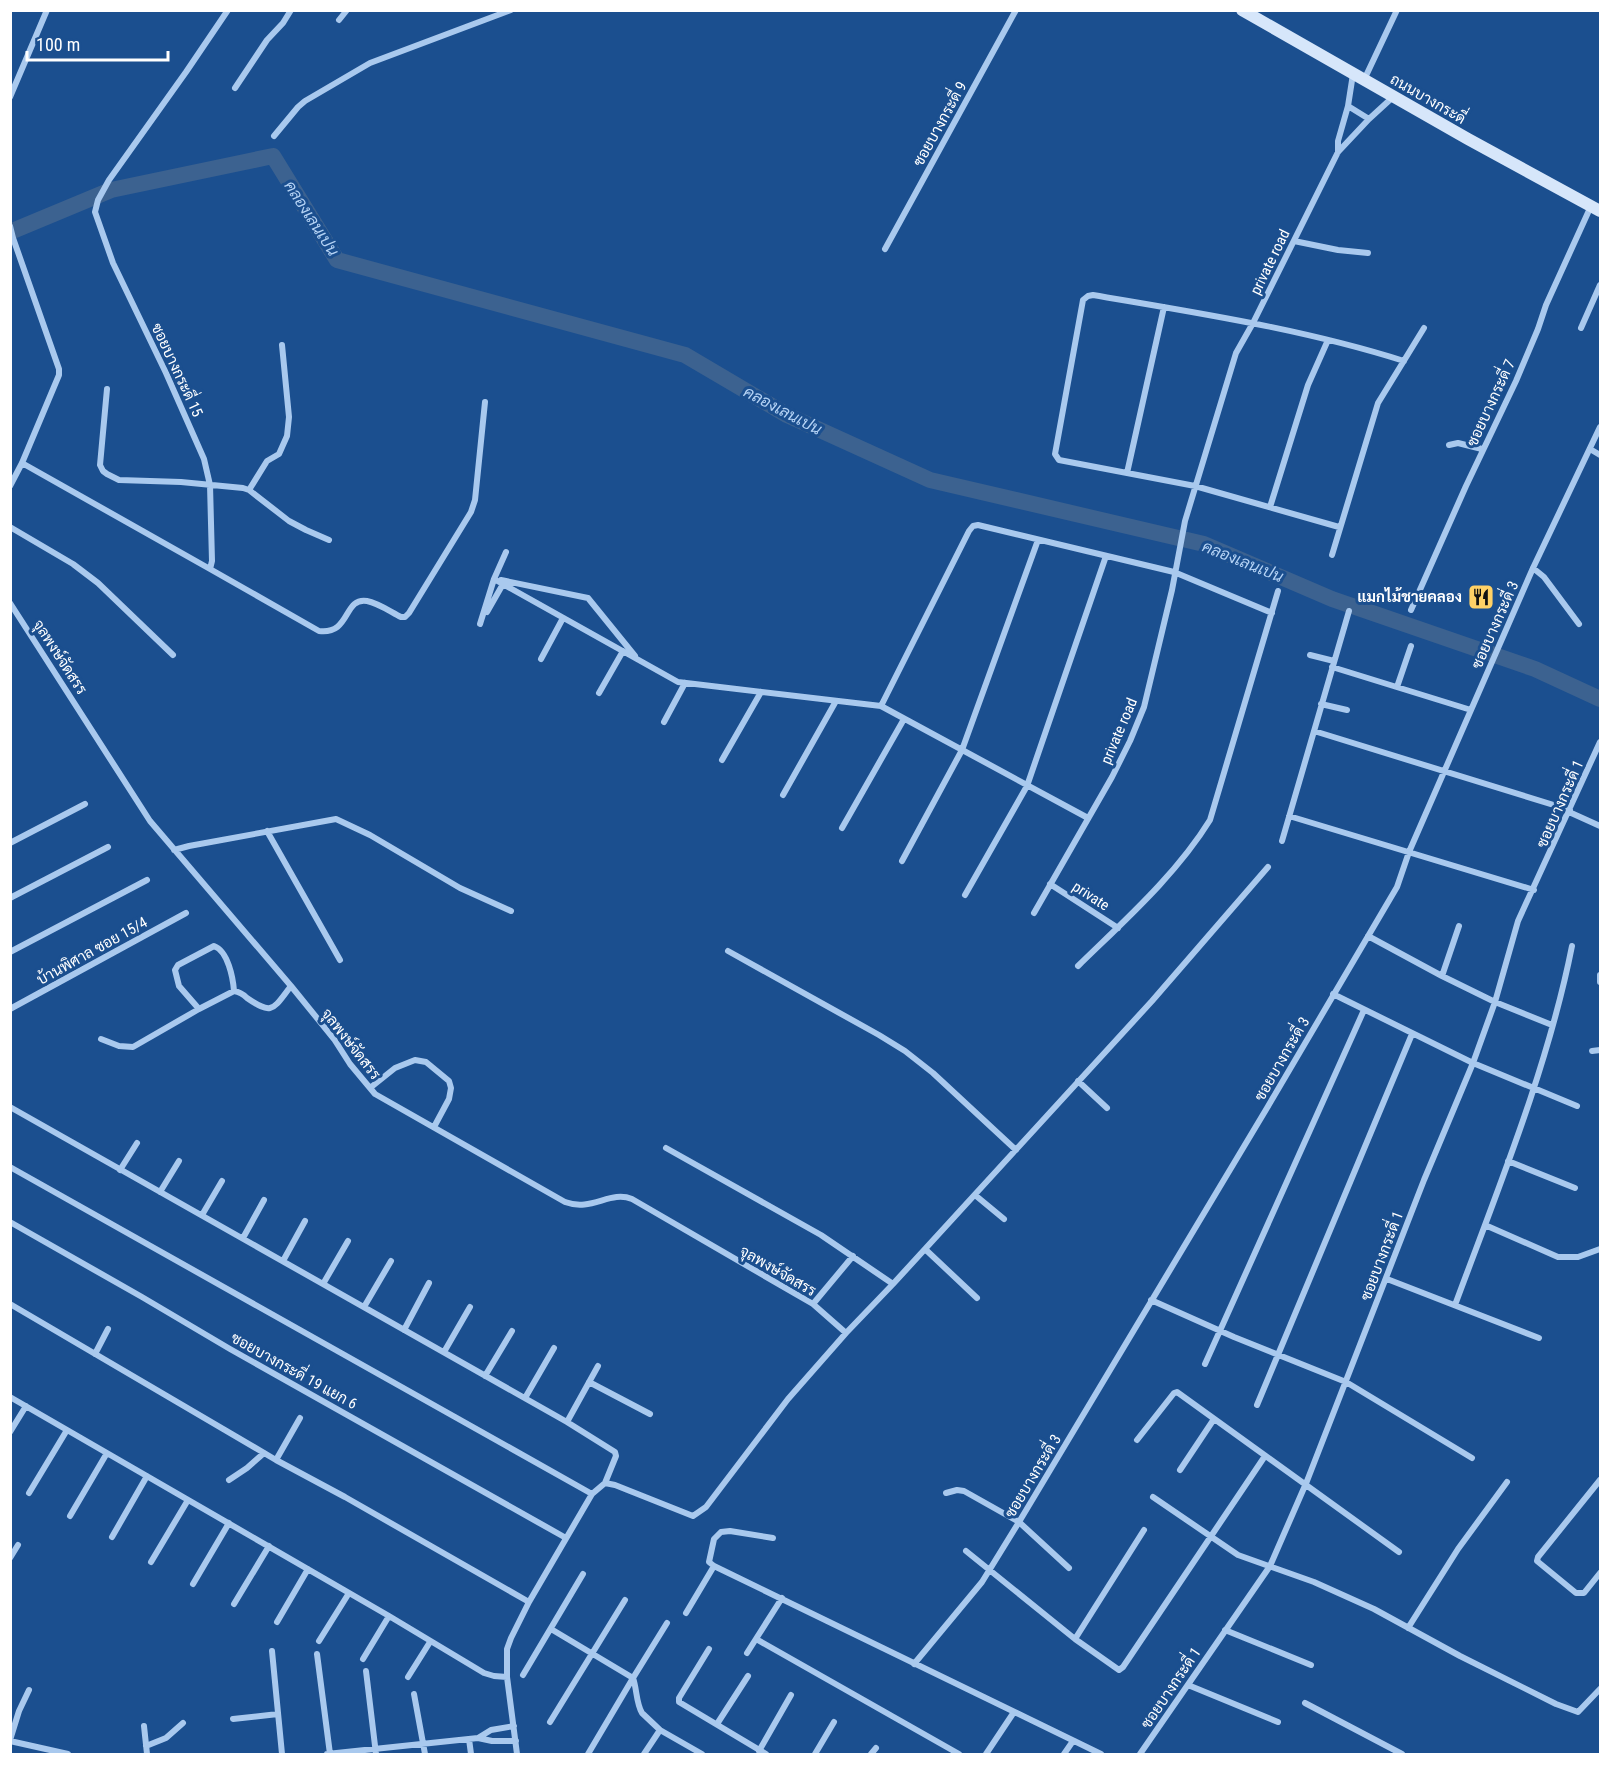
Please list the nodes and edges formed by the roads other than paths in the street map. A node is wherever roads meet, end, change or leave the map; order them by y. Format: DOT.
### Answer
graph roads {
  1 [pos="47,10"];
  2 [pos="228,10"];
  3 [pos="291,10"];
  4 [pos="347,10"];
  5 [pos="511,10"];
  6 [pos="1016,10"];
  7 [pos="1242,10"];
  8 [pos="1397,10"];
  9 [pos="339,20"];
  10 [pos="1359,77"];
  11 [pos="235,88"];
  12 [pos="10,97"];
  13 [pos="1393,97"];
  14 [pos="1348,106"];
  15 [pos="1369,119"];
  16 [pos="274,136"];
  17 [pos="1338,152"];
  18 [pos="1596,209"];
  19 [pos="10,226"];
  20 [pos="1294,241"];
  21 [pos="885,249"];
  22 [pos="1368,253"];
  23 [pos="1600,285"];
  24 [pos="1164,307"];
  25 [pos="1253,323"];
  26 [pos="1424,328"];
  27 [pos="1581,328"];
  28 [pos="1328,340"];
  29 [pos="282,345"];
  30 [pos="1404,361"];
  31 [pos="107,389"];
  32 [pos="485,402"];
  33 [pos="1600,428"];
  34 [pos="1449,445"];
  35 [pos="1482,449"];
  36 [pos="1590,450"];
  37 [pos="1600,455"];
  38 [pos="22,463"];
  39 [pos="1127,473"];
  40 [pos="210,485"];
  41 [pos="10,486"];
  42 [pos="1196,486"];
  43 [pos="249,490"];
  44 [pos="1270,507"];
  45 [pos="10,527"];
  46 [pos="1339,527"];
  47 [pos="329,540"];
  48 [pos="1038,540"];
  49 [pos="506,552"];
  50 [pos="1332,555"];
  51 [pos="1106,556"];
  52 [pos="1533,568"];
  53 [pos="210,569"];
  54 [pos="1174,572"];
  55 [pos="494,579"];
  56 [pos="503,584"];
  57 [pos="1278,591"];
  58 [pos="10,603"];
  59 [pos="1411,610"];
  60 [pos="1349,611"];
  61 [pos="1272,613"];
  62 [pos="563,618"];
  63 [pos="1579,624"];
  64 [pos="1411,646"];
  65 [pos="623,651"];
  66 [pos="173,655"];
  67 [pos="1310,656"];
  68 [pos="541,659"];
  69 [pos="639,660"];
  70 [pos="1333,664"];
  71 [pos="685,682"];
  72 [pos="1397,687"];
  73 [pos="761,692"];
  74 [pos="599,693"];
  75 [pos="836,701"];
  76 [pos="1322,704"];
  77 [pos="881,706"];
  78 [pos="1347,710"];
  79 [pos="1471,710"];
  80 [pos="904,718"];
  81 [pos="664,722"];
  82 [pos="1314,731"];
  83 [pos="1600,742"];
  84 [pos="962,750"];
  85 [pos="722,760"];
  86 [pos="1444,771"];
  87 [pos="1027,786"];
  88 [pos="783,795"];
  89 [pos="85,804"];
  90 [pos="1569,811"];
  91 [pos="1289,816"];
  92 [pos="1088,818"];
  93 [pos="1600,826"];
  94 [pos="842,828"];
  95 [pos="267,831"];
  96 [pos="1282,841"];
  97 [pos="10,843"];
  98 [pos="108,847"];
  99 [pos="174,850"];
  100 [pos="1408,852"];
  101 [pos="902,861"];
  102 [pos="1268,867"];
  103 [pos="147,880"];
  104 [pos="1050,884"];
  105 [pos="1534,890"];
  106 [pos="965,895"];
  107 [pos="10,898"];
  108 [pos="512,911"];
  109 [pos="186,913"];
  110 [pos="1034,913"];
  111 [pos="1459,926"];
  112 [pos="1118,928"];
  113 [pos="1368,936"];
  114 [pos="1572,946"];
  115 [pos="728,951"];
  116 [pos="10,952"];
  117 [pos="340,960"];
  118 [pos="1078,966"];
  119 [pos="1600,975"];
  120 [pos="1442,976"];
  121 [pos="1600,982"];
  122 [pos="291,986"];
  123 [pos="234,991"];
  124 [pos="1333,994"];
  125 [pos="1495,1002"];
  126 [pos="10,1009"];
  127 [pos="199,1009"];
  128 [pos="1364,1010"];
  129 [pos="1552,1025"];
  130 [pos="1412,1034"];
  131 [pos="101,1039"];
  132 [pos="1600,1050"];
  133 [pos="1592,1051"];
  134 [pos="1473,1063"];
  135 [pos="1078,1081"];
  136 [pos="370,1088"];
  137 [pos="1533,1089"];
  138 [pos="1577,1106"];
  139 [pos="10,1107"];
  140 [pos="1107,1108"];
  141 [pos="434,1127"];
  142 [pos="137,1143"];
  143 [pos="666,1148"];
  144 [pos="1016,1150"];
  145 [pos="179,1161"];
  146 [pos="1508,1161"];
  147 [pos="10,1167"];
  148 [pos="120,1170"];
  149 [pos="222,1181"];
  150 [pos="1575,1188"];
  151 [pos="160,1192"];
  152 [pos="975,1195"];
  153 [pos="264,1200"];
  154 [pos="202,1215"];
  155 [pos="1004,1220"];
  156 [pos="10,1221"];
  157 [pos="305,1221"];
  158 [pos="1485,1225"];
  159 [pos="243,1238"];
  160 [pos="348,1241"];
  161 [pos="925,1249"];
  162 [pos="1600,1249"];
  163 [pos="853,1256"];
  164 [pos="283,1261"];
  165 [pos="391,1261"];
  166 [pos="1387,1279"];
  167 [pos="429,1283"];
  168 [pos="323,1284"];
  169 [pos="893,1284"];
  170 [pos="976,1298"];
  171 [pos="1151,1300"];
  172 [pos="10,1304"];
  173 [pos="813,1304"];
  174 [pos="1455,1305"];
  175 [pos="364,1307"];
  176 [pos="470,1307"];
  177 [pos="108,1329"];
  178 [pos="404,1329"];
  179 [pos="512,1331"];
  180 [pos="1220,1331"];
  181 [pos="846,1333"];
  182 [pos="1539,1338"];
  183 [pos="554,1348"];
  184 [pos="444,1352"];
  185 [pos="94,1354"];
  186 [pos="1278,1356"];
  187 [pos="1205,1364"];
  188 [pos="598,1366"];
  189 [pos="485,1376"];
  190 [pos="589,1382"];
  191 [pos="1346,1382"];
  192 [pos="10,1397"];
  193 [pos="525,1398"];
  194 [pos="26,1406"];
  195 [pos="1257,1406"];
  196 [pos="650,1414"];
  197 [pos="300,1418"];
  198 [pos="1214,1419"];
  199 [pos="567,1422"];
  200 [pos="67,1430"];
  201 [pos="10,1432"];
  202 [pos="1137,1440"];
  203 [pos="106,1453"];
  204 [pos="264,1453"];
  205 [pos="1265,1456"];
  206 [pos="1472,1458"];
  207 [pos="276,1460"];
  208 [pos="1180,1470"];
  209 [pos="147,1476"];
  210 [pos="229,1480"];
  211 [pos="1600,1480"];
  212 [pos="1507,1482"];
  213 [pos="605,1483"];
  214 [pos="1306,1485"];
  215 [pos="29,1493"];
  216 [pos="946,1493"];
  217 [pos="592,1494"];
  218 [pos="1153,1497"];
  219 [pos="188,1500"];
  220 [pos="70,1516"];
  221 [pos="1019,1522"];
  222 [pos="229,1523"];
  223 [pos="1144,1530"];
  224 [pos="1212,1537"];
  225 [pos="112,1538"];
  226 [pos="566,1538"];
  227 [pos="772,1539"];
  228 [pos="18,1545"];
  229 [pos="269,1546"];
  230 [pos="966,1551"];
  231 [pos="1399,1552"];
  232 [pos="10,1558"];
  233 [pos="151,1562"];
  234 [pos="714,1566"];
  235 [pos="1270,1566"];
  236 [pos="1070,1568"];
  237 [pos="308,1569"];
  238 [pos="989,1570"];
  239 [pos="1600,1573"];
  240 [pos="583,1574"];
  241 [pos="192,1584"];
  242 [pos="349,1593"];
  243 [pos="782,1598"];
  244 [pos="624,1600"];
  245 [pos="529,1602"];
  246 [pos="234,1604"];
  247 [pos="686,1613"];
  248 [pos="389,1616"];
  249 [pos="277,1622"];
  250 [pos="667,1623"];
  251 [pos="1408,1628"];
  252 [pos="551,1629"];
  253 [pos="1225,1630"];
  254 [pos="756,1639"];
  255 [pos="1075,1639"];
  256 [pos="319,1641"];
  257 [pos="430,1642"];
  258 [pos="709,1648"];
  259 [pos="272,1651"];
  260 [pos="747,1653"];
  261 [pos="317,1654"];
  262 [pos="591,1654"];
  263 [pos="363,1659"];
  264 [pos="914,1664"];
  265 [pos="1311,1665"];
  266 [pos="366,1671"];
  267 [pos="523,1675"];
  268 [pos="748,1676"];
  269 [pos="408,1677"];
  270 [pos="507,1677"];
  271 [pos="633,1678"];
  272 [pos="1188,1685"];
  273 [pos="1600,1689"];
  274 [pos="29,1690"];
  275 [pos="414,1694"];
  276 [pos="791,1695"];
  277 [pos="1305,1703"];
  278 [pos="1014,1712"];
  279 [pos="278,1714"];
  280 [pos="233,1719"];
  281 [pos="550,1722"];
  282 [pos="834,1722"];
  283 [pos="1278,1722"];
  284 [pos="183,1723"];
  285 [pos="717,1724"];
  286 [pos="144,1726"];
  287 [pos="514,1726"];
  288 [pos="660,1730"];
  289 [pos="478,1738"];
  290 [pos="469,1739"];
  291 [pos="10,1741"];
  292 [pos="516,1741"];
  293 [pos="1073,1741"];
  294 [pos="424,1744"];
  295 [pos="146,1746"];
  296 [pos="876,1748"];
  297 [pos="759,1750"];
  298 [pos="376,1752"];
  299 [pos="328,1754"];
  300 [pos="68,1755"];
  301 [pos="147,1755"];
  302 [pos="282,1755"];
  303 [pos="425,1755"];
  304 [pos="471,1755"];
  305 [pos="518,1755"];
  306 [pos="588,1755"];
  307 [pos="644,1755"];
  308 [pos="702,1755"];
  309 [pos="766,1755"];
  310 [pos="815,1755"];
  311 [pos="872,1755"];
  312 [pos="959,1755"];
  313 [pos="986,1755"];
  314 [pos="1064,1755"];
  315 [pos="1101,1755"];
  316 [pos="1140,1755"];
  317 [pos="1402,1755"];
  1 -- 12 [label="street"];
  2 -- 40 [label="street, ซอยบางกระดี่ 15"];
  3 -- 11 [label="street"];
  4 -- 9 [label="street"];
  5 -- 16 [label="street"];
  6 -- 21 [label="street, ซอยบางกระดี่ 9"];
  7 -- 10 [label="street, ถนนบางกระดี่"];
  8 -- 10 [label="street"];
  10 -- 13 [label="street, ถนนบางกระดี่"];
  10 -- 14 [label="street"];
  13 -- 15 [label="street"];
  13 -- 18 [label="street, ถนนบางกระดี่"];
  14 -- 15 [label="street"];
  14 -- 17 [label="street"];
  15 -- 17 [label="street"];
  17 -- 20 [label="street, private road"];
  18 -- 35 [label="street, ซอยบางกระดี่ 7"];
  19 -- 38 [label="street"];
  20 -- 22 [label="street"];
  20 -- 25 [label="street, private road"];
  23 -- 27 [label="street"];
  24 -- 25 [label="street"];
  24 -- 39 [label="street"];
  24 -- 39 [label="street"];
  25 -- 28 [label="street"];
  25 -- 42 [label="street, private road"];
  26 -- 30 [label="street"];
  28 -- 30 [label="street"];
  28 -- 44 [label="street"];
  29 -- 43 [label="street"];
  30 -- 46 [label="street"];
  31 -- 40 [label="street"];
  32 -- 53 [label="street"];
  33 -- 36 [label="street, ซอยบางกระดี่ 3"];
  34 -- 35 [label="street"];
  35 -- 59 [label="street, ซอยบางกระดี่ 7"];
  36 -- 37 [label="street"];
  36 -- 52 [label="street, ซอยบางกระดี่ 3"];
  38 -- 41 [label="street"];
  38 -- 53 [label="street"];
  39 -- 42 [label="street"];
  40 -- 43 [label="street"];
  40 -- 53 [label="street, ซอยบางกระดี่ 15"];
  42 -- 44 [label="street"];
  42 -- 54 [label="street, private road"];
  43 -- 47 [label="street"];
  44 -- 46 [label="street"];
  45 -- 66 [label="street"];
  46 -- 50 [label="street"];
  48 -- 51 [label="street"];
  48 -- 77 [label="street"];
  48 -- 84 [label="street"];
  49 -- 55 [label="street"];
  51 -- 54 [label="street"];
  51 -- 87 [label="street"];
  52 -- 63 [label="street"];
  52 -- 79 [label="street, ซอยบางกระดี่ 3"];
  54 -- 61 [label="street"];
  54 -- 92 [label="street, private road"];
  55 -- 56 [label="street"];
  55 -- 56 [label="street"];
  55 -- 69 [label="street"];
  56 -- 62 [label="street"];
  57 -- 61 [label="street"];
  58 -- 99 [label="street, จุลพงษ์จัดสรร"];
  60 -- 70 [label="street"];
  61 -- 112 [label="street"];
  62 -- 65 [label="street"];
  62 -- 68 [label="street"];
  64 -- 72 [label="street"];
  65 -- 69 [label="street"];
  65 -- 74 [label="street"];
  67 -- 70 [label="street"];
  69 -- 71 [label="street"];
  70 -- 72 [label="street"];
  70 -- 76 [label="street"];
  71 -- 73 [label="street"];
  71 -- 81 [label="street"];
  72 -- 79 [label="street"];
  73 -- 75 [label="street"];
  73 -- 85 [label="street"];
  75 -- 77 [label="street"];
  75 -- 88 [label="street"];
  76 -- 78 [label="street"];
  76 -- 82 [label="street"];
  77 -- 80 [label="street"];
  79 -- 86 [label="street, ซอยบางกระดี่ 3"];
  80 -- 84 [label="street"];
  80 -- 94 [label="street"];
  82 -- 86 [label="street"];
  82 -- 91 [label="street"];
  83 -- 90 [label="street, ซอยบางกระดี่ 1"];
  84 -- 87 [label="street"];
  84 -- 101 [label="street"];
  86 -- 90 [label="street"];
  86 -- 100 [label="street, ซอยบางกระดี่ 3"];
  87 -- 92 [label="street"];
  87 -- 106 [label="street"];
  89 -- 97 [label="street"];
  90 -- 93 [label="street"];
  90 -- 105 [label="street, ซอยบางกระดี่ 1"];
  91 -- 96 [label="street"];
  91 -- 100 [label="street"];
  92 -- 104 [label="street, private road"];
  95 -- 99 [label="street"];
  95 -- 108 [label="street"];
  95 -- 117 [label="street"];
  98 -- 107 [label="street"];
  99 -- 122 [label="street, จุลพงษ์จัดสรร"];
  100 -- 105 [label="street"];
  100 -- 113 [label="street, ซอยบางกระดี่ 3"];
  102 -- 135 [label="street"];
  103 -- 116 [label="street"];
  104 -- 110 [label="street, private road"];
  104 -- 112 [label="street, private"];
  105 -- 125 [label="street, ซอยบางกระดี่ 1"];
  109 -- 126 [label="street, บ้านพิศาล ซอย 15/4"];
  111 -- 120 [label="street"];
  112 -- 118 [label="street"];
  113 -- 120 [label="street"];
  113 -- 124 [label="street, ซอยบางกระดี่ 3"];
  114 -- 129 [label="street"];
  115 -- 144 [label="street"];
  119 -- 121 [label="street"];
  120 -- 125 [label="street"];
  122 -- 123 [label="street"];
  122 -- 136 [label="street, จุลพงษ์จัดสรร"];
  123 -- 127 [label="street"];
  123 -- 127 [label="street"];
  124 -- 128 [label="street"];
  124 -- 171 [label="street, ซอยบางกระดี่ 3"];
  125 -- 129 [label="street"];
  125 -- 134 [label="street, ซอยบางกระดี่ 1"];
  127 -- 131 [label="street"];
  128 -- 130 [label="street"];
  128 -- 180 [label="street"];
  129 -- 137 [label="street"];
  130 -- 134 [label="street"];
  130 -- 186 [label="street"];
  132 -- 133 [label="street"];
  134 -- 137 [label="street"];
  134 -- 166 [label="street, ซอยบางกระดี่ 1"];
  135 -- 140 [label="street"];
  135 -- 144 [label="street"];
  136 -- 141 [label="street, จุลพงษ์จัดสรร"];
  136 -- 141 [label="street"];
  137 -- 138 [label="street"];
  137 -- 146 [label="street"];
  139 -- 148 [label="street"];
  141 -- 173 [label="street, จุลพงษ์จัดสรร"];
  142 -- 148 [label="street"];
  143 -- 163 [label="street"];
  144 -- 152 [label="street"];
  145 -- 151 [label="street"];
  146 -- 150 [label="street"];
  146 -- 158 [label="street"];
  147 -- 217 [label="street"];
  148 -- 151 [label="street"];
  149 -- 154 [label="street"];
  151 -- 154 [label="street"];
  152 -- 155 [label="street"];
  152 -- 161 [label="street"];
  153 -- 159 [label="street"];
  154 -- 159 [label="street"];
  156 -- 226 [label="street, ซอยบางกระดี่ 19 แยก 6"];
  157 -- 164 [label="street"];
  158 -- 162 [label="street"];
  158 -- 174 [label="street"];
  159 -- 164 [label="street"];
  160 -- 168 [label="street"];
  161 -- 169 [label="street"];
  161 -- 170 [label="street"];
  163 -- 169 [label="street"];
  163 -- 173 [label="street"];
  164 -- 168 [label="street"];
  165 -- 175 [label="street"];
  166 -- 174 [label="street"];
  166 -- 191 [label="street, ซอยบางกระดี่ 1"];
  167 -- 178 [label="street"];
  168 -- 175 [label="street"];
  169 -- 181 [label="street"];
  171 -- 180 [label="street"];
  171 -- 221 [label="street, ซอยบางกระดี่ 3"];
  172 -- 185 [label="street"];
  173 -- 181 [label="street, จุลพงษ์จัดสรร"];
  174 -- 182 [label="street"];
  175 -- 178 [label="street"];
  176 -- 184 [label="street"];
  177 -- 185 [label="street"];
  178 -- 184 [label="street"];
  179 -- 189 [label="street"];
  180 -- 186 [label="street"];
  180 -- 187 [label="street"];
  181 -- 213 [label="street"];
  183 -- 193 [label="street"];
  184 -- 189 [label="street"];
  185 -- 204 [label="street"];
  186 -- 191 [label="street"];
  186 -- 195 [label="street"];
  188 -- 190 [label="street"];
  189 -- 193 [label="street"];
  190 -- 196 [label="street"];
  190 -- 199 [label="street"];
  191 -- 206 [label="street"];
  191 -- 214 [label="street, ซอยบางกระดี่ 1"];
  192 -- 194 [label="street"];
  193 -- 199 [label="street"];
  194 -- 200 [label="street"];
  194 -- 201 [label="street"];
  197 -- 207 [label="street"];
  198 -- 202 [label="street"];
  198 -- 205 [label="street"];
  198 -- 208 [label="street"];
  199 -- 213 [label="street"];
  200 -- 203 [label="street"];
  200 -- 215 [label="street"];
  203 -- 209 [label="street"];
  203 -- 220 [label="street"];
  204 -- 207 [label="street"];
  204 -- 210 [label="street"];
  205 -- 214 [label="street"];
  205 -- 224 [label="street"];
  207 -- 245 [label="street"];
  209 -- 219 [label="street"];
  209 -- 225 [label="street"];
  211 -- 239 [label="street"];
  212 -- 251 [label="street"];
  213 -- 217 [label="street"];
  214 -- 231 [label="street"];
  214 -- 235 [label="street, ซอยบางกระดี่ 1"];
  216 -- 221 [label="street"];
  217 -- 226 [label="street"];
  218 -- 224 [label="street"];
  219 -- 222 [label="street"];
  219 -- 233 [label="street"];
  221 -- 236 [label="street"];
  221 -- 238 [label="street, ซอยบางกระดี่ 3"];
  222 -- 229 [label="street"];
  222 -- 241 [label="street"];
  223 -- 255 [label="street"];
  224 -- 235 [label="street"];
  224 -- 255 [label="street"];
  226 -- 245 [label="street"];
  227 -- 234 [label="street"];
  228 -- 232 [label="street"];
  229 -- 237 [label="street"];
  229 -- 246 [label="street"];
  230 -- 238 [label="street"];
  234 -- 243 [label="street"];
  234 -- 247 [label="street"];
  235 -- 251 [label="street"];
  235 -- 253 [label="street, ซอยบางกระดี่ 1"];
  237 -- 242 [label="street"];
  237 -- 249 [label="street"];
  238 -- 255 [label="street"];
  238 -- 264 [label="street, ซอยบางกระดี่ 3"];
  240 -- 252 [label="street"];
  242 -- 248 [label="street"];
  242 -- 256 [label="street"];
  243 -- 254 [label="street"];
  243 -- 264 [label="street"];
  244 -- 262 [label="street"];
  245 -- 270 [label="street"];
  248 -- 257 [label="street"];
  248 -- 263 [label="street"];
  250 -- 271 [label="street"];
  251 -- 273 [label="street"];
  252 -- 262 [label="street"];
  252 -- 267 [label="street"];
  253 -- 265 [label="street"];
  253 -- 272 [label="street, ซอยบางกระดี่ 1"];
  254 -- 260 [label="street"];
  254 -- 312 [label="street"];
  257 -- 269 [label="street"];
  257 -- 270 [label="street"];
  258 -- 285 [label="street"];
  259 -- 279 [label="street"];
  261 -- 299 [label="street"];
  262 -- 271 [label="street"];
  262 -- 281 [label="street"];
  264 -- 278 [label="street"];
  266 -- 298 [label="street"];
  268 -- 285 [label="street"];
  270 -- 287 [label="street"];
  271 -- 288 [label="street"];
  271 -- 306 [label="street"];
  272 -- 283 [label="street"];
  272 -- 316 [label="street, ซอยบางกระดี่ 1"];
  274 -- 291 [label="street"];
  275 -- 294 [label="street"];
  276 -- 297 [label="street"];
  277 -- 317 [label="street"];
  278 -- 293 [label="street"];
  278 -- 313 [label="street"];
  279 -- 280 [label="street"];
  279 -- 302 [label="street"];
  282 -- 310 [label="street"];
  284 -- 295 [label="street"];
  285 -- 297 [label="street"];
  286 -- 295 [label="street"];
  287 -- 289 [label="street"];
  287 -- 292 [label="street"];
  288 -- 307 [label="street"];
  288 -- 308 [label="street"];
  289 -- 290 [label="street"];
  289 -- 292 [label="street"];
  290 -- 294 [label="street"];
  290 -- 304 [label="street"];
  291 -- 300 [label="street"];
  292 -- 305 [label="street"];
  293 -- 314 [label="street"];
  293 -- 315 [label="street"];
  294 -- 298 [label="street"];
  294 -- 303 [label="street"];
  295 -- 301 [label="street"];
  296 -- 311 [label="street"];
  297 -- 309 [label="street"];
  298 -- 299 [label="street"];
}
